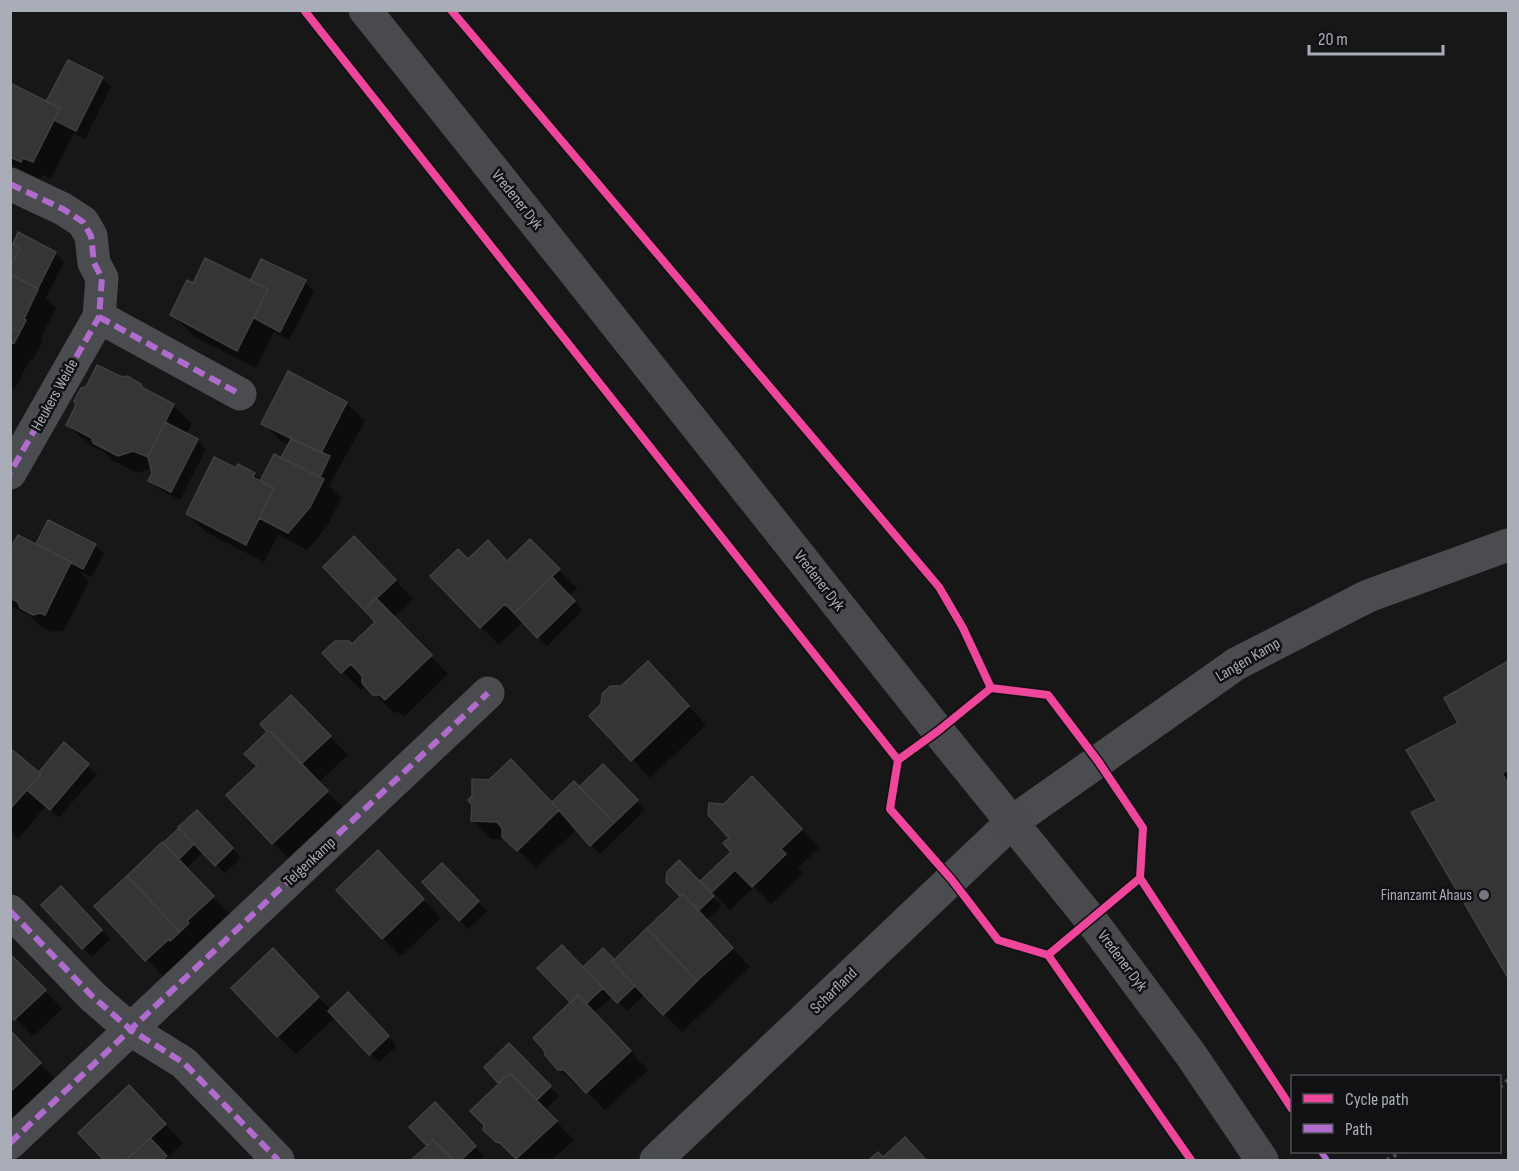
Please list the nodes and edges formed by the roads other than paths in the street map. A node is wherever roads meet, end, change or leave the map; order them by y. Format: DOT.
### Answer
graph roads {
  1 [pos="365,10"];
  2 [pos="10,184"];
  3 [pos="99,317"];
  4 [pos="240,394"];
  5 [pos="10,473"];
  6 [pos="1509,545"];
  7 [pos="488,693"];
  8 [pos="1012,822"];
  9 [pos="10,911"];
  10 [pos="131,1030"];
  11 [pos="10,1143"];
  12 [pos="278,1161"];
  13 [pos="656,1161"];
  14 [pos="1262,1161"];
  1 -- 8 [label="main road, Vredener Dyk"];
  2 -- 3 [label="street, Heukers Weide"];
  3 -- 4 [label="street"];
  3 -- 5 [label="street, Heukers Weide"];
  6 -- 8 [label="street, Langen Kamp"];
  7 -- 10 [label="street, Telgenkamp"];
  8 -- 13 [label="street, Scharfland"];
  8 -- 14 [label="main road, Vredener Dyk"];
  9 -- 10 [label="street"];
  10 -- 11 [label="street, Telgenkamp"];
  10 -- 12 [label="street"];
}
